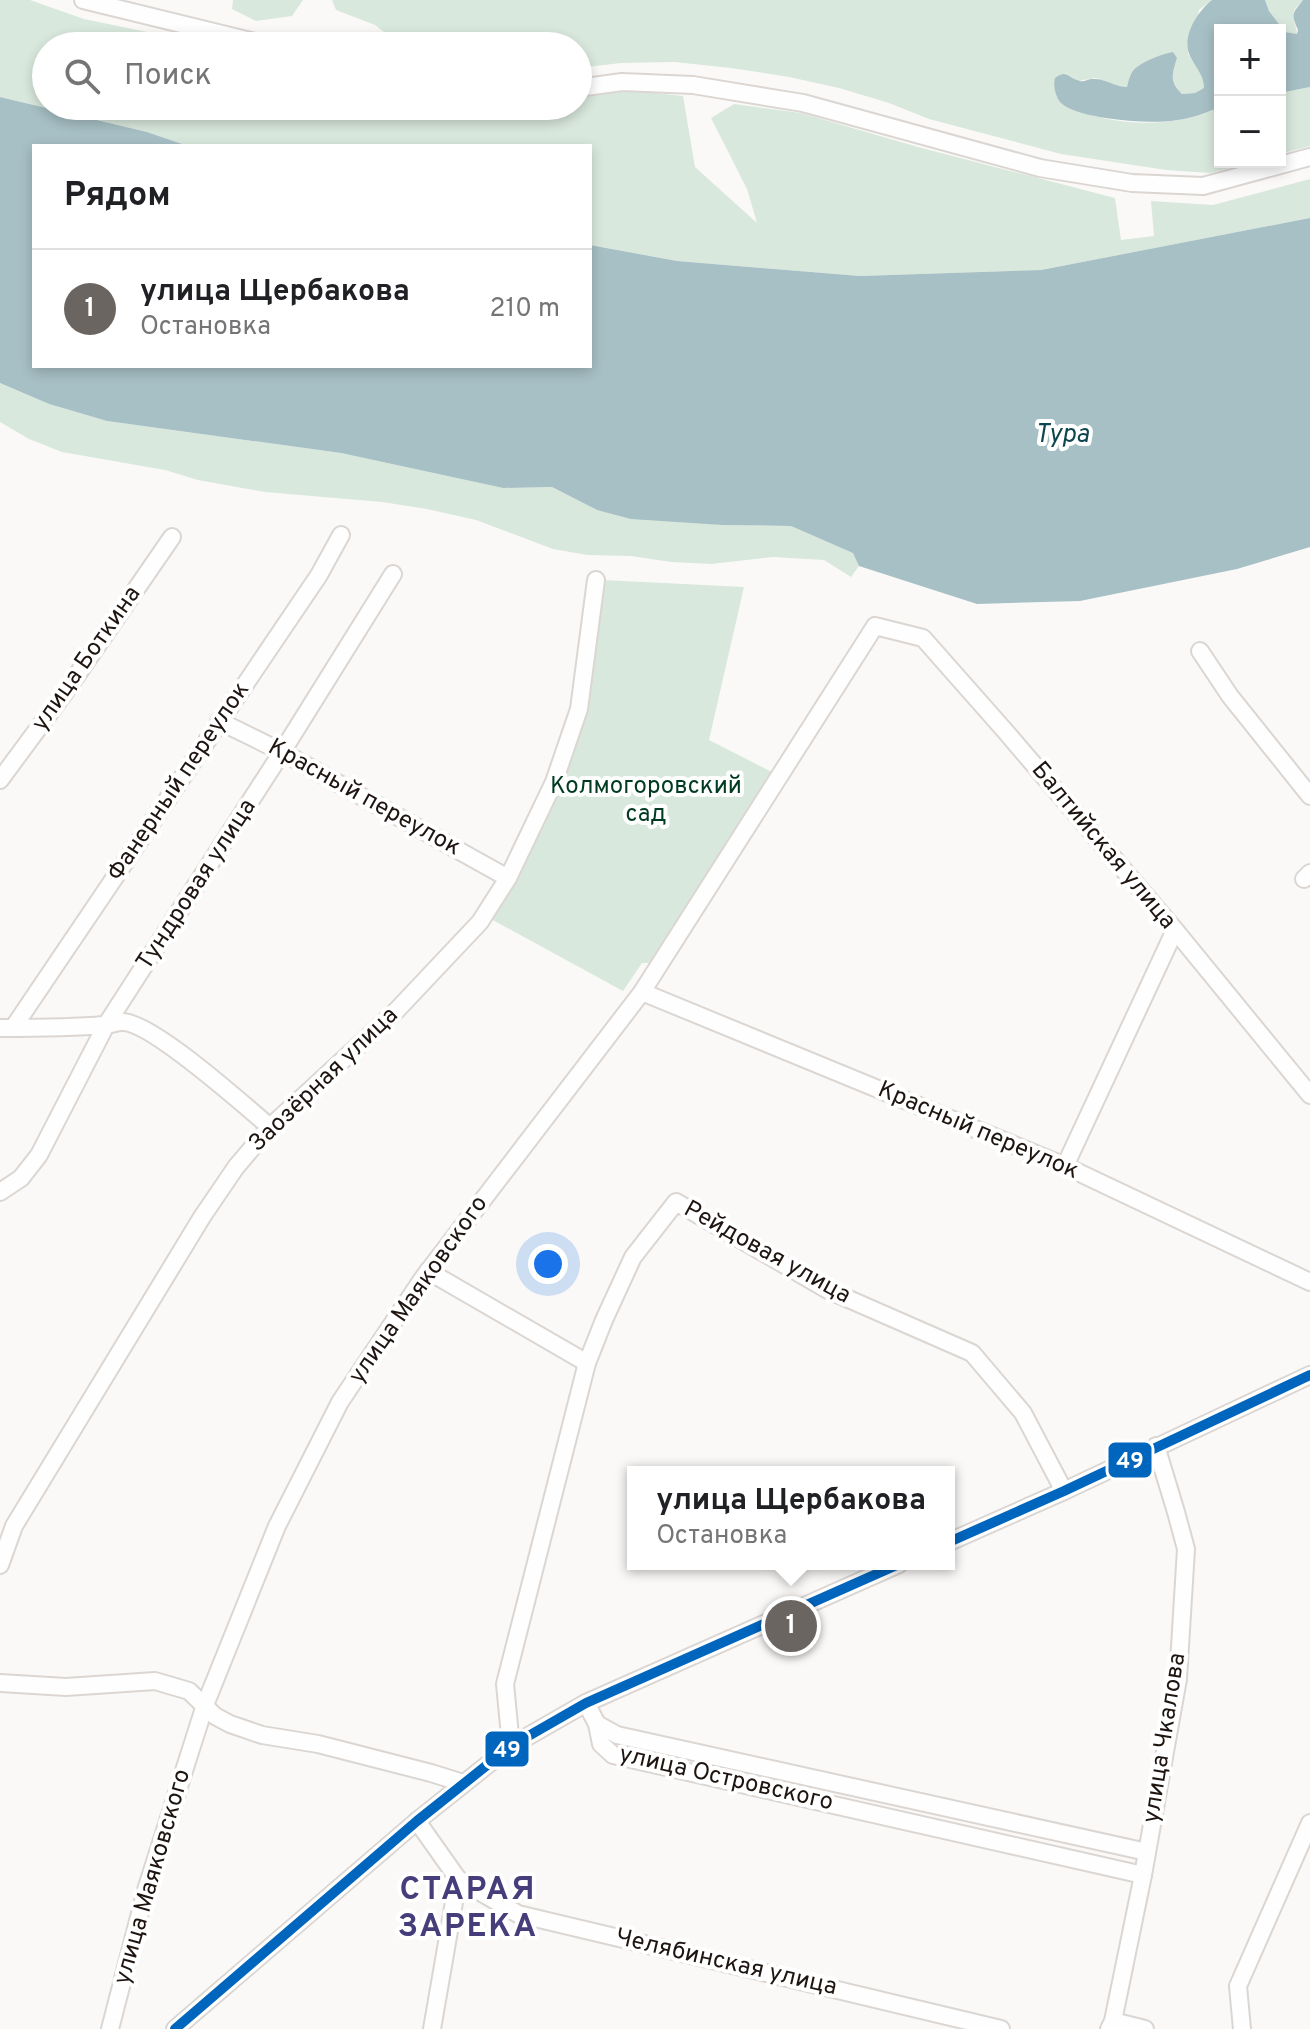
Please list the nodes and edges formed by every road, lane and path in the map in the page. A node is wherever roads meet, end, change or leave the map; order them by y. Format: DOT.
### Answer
graph roads {
  1 [pos="83,0"];
  2 [pos="214,32"];
  3 [pos="592,86"];
  4 [pos="1310,157"];
  5 [pos="341,535"];
  6 [pos="172,537"];
  7 [pos="393,574"];
  8 [pos="596,580"];
  9 [pos="875,626"];
  10 [pos="1200,651"];
  11 [pos="219,721"];
  12 [pos="282,752"];
  13 [pos="0,780"];
  14 [pos="1310,796"];
  15 [pos="508,878"];
  16 [pos="1175,930"];
  17 [pos="642,992"];
  18 [pos="106,1025"];
  19 [pos="7,1028"];
  20 [pos="1310,1095"];
  21 [pos="270,1127"];
  22 [pos="1065,1166"];
  23 [pos="0,1192"];
  24 [pos="428,1271"];
  25 [pos="1310,1282"];
  26 [pos="587,1363"];
  27 [pos="1310,1375"];
  28 [pos="1156,1446"];
  29 [pos="1064,1491"];
  30 [pos="955,1539"];
  31 [pos="0,1565"];
  32 [pos="885,1570"];
  33 [pos="0,1683"];
  34 [pos="586,1703"];
  35 [pos="205,1705"];
  36 [pos="597,1724"];
  37 [pos="511,1746"];
  38 [pos="463,1783"];
  39 [pos="417,1821"];
  40 [pos="1310,1823"];
  41 [pos="1147,1852"];
  42 [pos="1143,1875"];
  43 [pos="458,1879"];
  44 [pos="1111,2025"];
  45 [pos="110,2029"];
  46 [pos="175,2029"];
  47 [pos="432,2029"];
  48 [pos="1001,2029"];
  49 [pos="1145,2029"];
  50 [pos="1242,2029"];
  1 -- 2 [label="street"];
  3 -- 4 [label="street"];
  5 -- 11 [label="street, Фанерный переулок"];
  6 -- 13 [label="street, улица Боткина"];
  7 -- 12 [label="street, Тундровая улица"];
  8 -- 15 [label="street, Заозёрная улица"];
  9 -- 16 [label="street, Балтийская улица"];
  9 -- 17 [label="street, улица Маяковского"];
  10 -- 14 [label="street"];
  11 -- 12 [label="street, Красный переулок"];
  11 -- 19 [label="street, Фанерный переулок"];
  12 -- 15 [label="street, Красный переулок"];
  12 -- 18 [label="street, Тундровая улица"];
  15 -- 21 [label="street, Заозёрная улица"];
  16 -- 20 [label="street, Балтийская улица"];
  16 -- 22 [label="street"];
  17 -- 22 [label="street, Красный переулок"];
  17 -- 24 [label="street, улица Маяковского"];
  18 -- 19 [label="street"];
  18 -- 21 [label="street"];
  18 -- 23 [label="street, Тундровая улица"];
  21 -- 31 [label="street, Заозёрная улица"];
  22 -- 25 [label="street, Красный переулок"];
  24 -- 26 [label="street"];
  24 -- 35 [label="street, улица Маяковского"];
  26 -- 29 [label="street, Рейдовая улица"];
  26 -- 37 [label="street, Рейдовая улица"];
  27 -- 28 [label="street"];
  28 -- 29 [label="street"];
  28 -- 41 [label="street, улица Чкалова"];
  29 -- 30 [label="street"];
  32 -- 34 [label="street"];
  33 -- 35 [label="street"];
  34 -- 36 [label="street"];
  34 -- 37 [label="street"];
  35 -- 38 [label="street"];
  35 -- 45 [label="street, улица Маяковского"];
  36 -- 41 [label="street, улица Островского"];
  36 -- 42 [label="street, улица Островского"];
  37 -- 38 [label="street"];
  38 -- 39 [label="street"];
  39 -- 43 [label="street"];
  39 -- 46 [label="street"];
  40 -- 50 [label="street"];
  41 -- 42 [label="street, улица Чкалова"];
  42 -- 44 [label="street, улица Чкалова"];
  43 -- 47 [label="street"];
  43 -- 48 [label="street, Челябинская улица"];
  44 -- 49 [label="street"];
}
